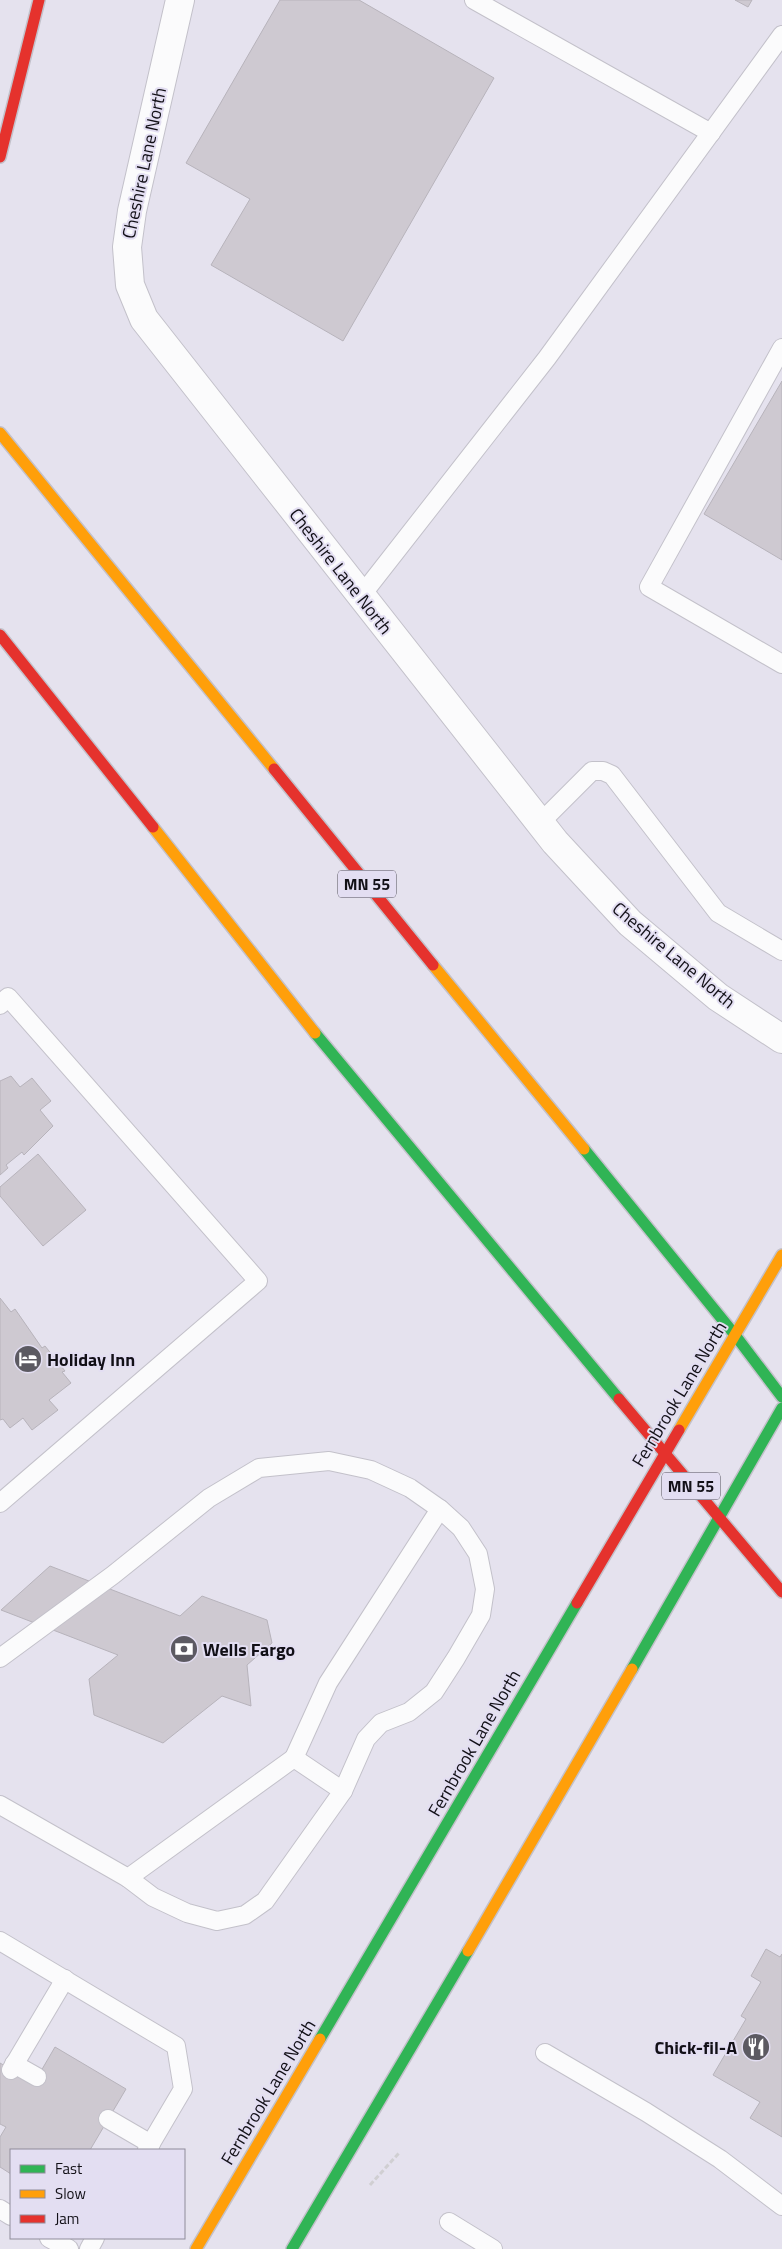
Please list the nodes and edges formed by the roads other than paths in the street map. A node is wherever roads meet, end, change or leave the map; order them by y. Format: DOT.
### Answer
graph roads {
  1 [pos="39,0"];
  2 [pos="50,0"];
  3 [pos="180,0"];
  4 [pos="474,0"];
  5 [pos="31,31"];
  6 [pos="782,34"];
  7 [pos="710,133"];
  8 [pos="0,157"];
  9 [pos="782,348"];
  10 [pos="0,433"];
  11 [pos="361,596"];
  12 [pos="0,635"];
  13 [pos="782,664"];
  14 [pos="540,823"];
  15 [pos="782,951"];
  16 [pos="0,1005"];
  17 [pos="782,1039"];
  18 [pos="782,1254"];
  19 [pos="735,1335"];
  20 [pos="782,1397"];
  21 [pos="782,1408"];
  22 [pos="664,1454"];
  23 [pos="0,1503"];
  24 [pos="440,1509"];
  25 [pos="719,1518"];
  26 [pos="782,1592"];
  27 [pos="0,1658"];
  28 [pos="294,1758"];
  29 [pos="343,1791"];
  30 [pos="0,1805"];
  31 [pos="128,1878"];
  32 [pos="0,1940"];
  33 [pos="65,1979"];
  34 [pos="545,2054"];
  35 [pos="37,2077"];
  36 [pos="108,2119"];
  37 [pos="149,2147"];
  38 [pos="782,2206"];
  39 [pos="449,2222"];
  40 [pos="51,2239"];
  41 [pos="68,2249"];
  42 [pos="196,2249"];
  43 [pos="292,2249"];
  44 [pos="494,2249"];
  1 -- 5 [label="main road"];
  2 -- 5 [label="main road"];
  3 -- 11 [label="street, Cheshire Lane North"];
  4 -- 7 [label="lane"];
  5 -- 8 [label="main road"];
  6 -- 7 [label="lane"];
  7 -- 11 [label="lane"];
  9 -- 13 [label="lane"];
  10 -- 19 [label="main road, MN 55"];
  11 -- 14 [label="street, Cheshire Lane North"];
  12 -- 22 [label="main road, MN 55"];
  14 -- 15 [label="lane"];
  14 -- 17 [label="street, Cheshire Lane North"];
  16 -- 23 [label="lane"];
  18 -- 19 [label="main road, Fernbrook Lane North"];
  19 -- 20 [label="main road, MN 55"];
  19 -- 22 [label="main road, Fernbrook Lane North"];
  21 -- 25 [label="main road"];
  22 -- 25 [label="main road, MN 55"];
  22 -- 42 [label="main road, Fernbrook Lane North"];
  24 -- 27 [label="lane"];
  24 -- 28 [label="lane"];
  24 -- 29 [label="lane"];
  25 -- 26 [label="main road, MN 55"];
  25 -- 43 [label="main road"];
  28 -- 29 [label="lane"];
  28 -- 31 [label="lane"];
  29 -- 31 [label="lane"];
  30 -- 31 [label="lane"];
  32 -- 33 [label="lane"];
  33 -- 35 [label="lane"];
  33 -- 37 [label="lane"];
  34 -- 38 [label="lane"];
  36 -- 37 [label="lane"];
  39 -- 44 [label="lane"];
  40 -- 41 [label="lane"];
}
